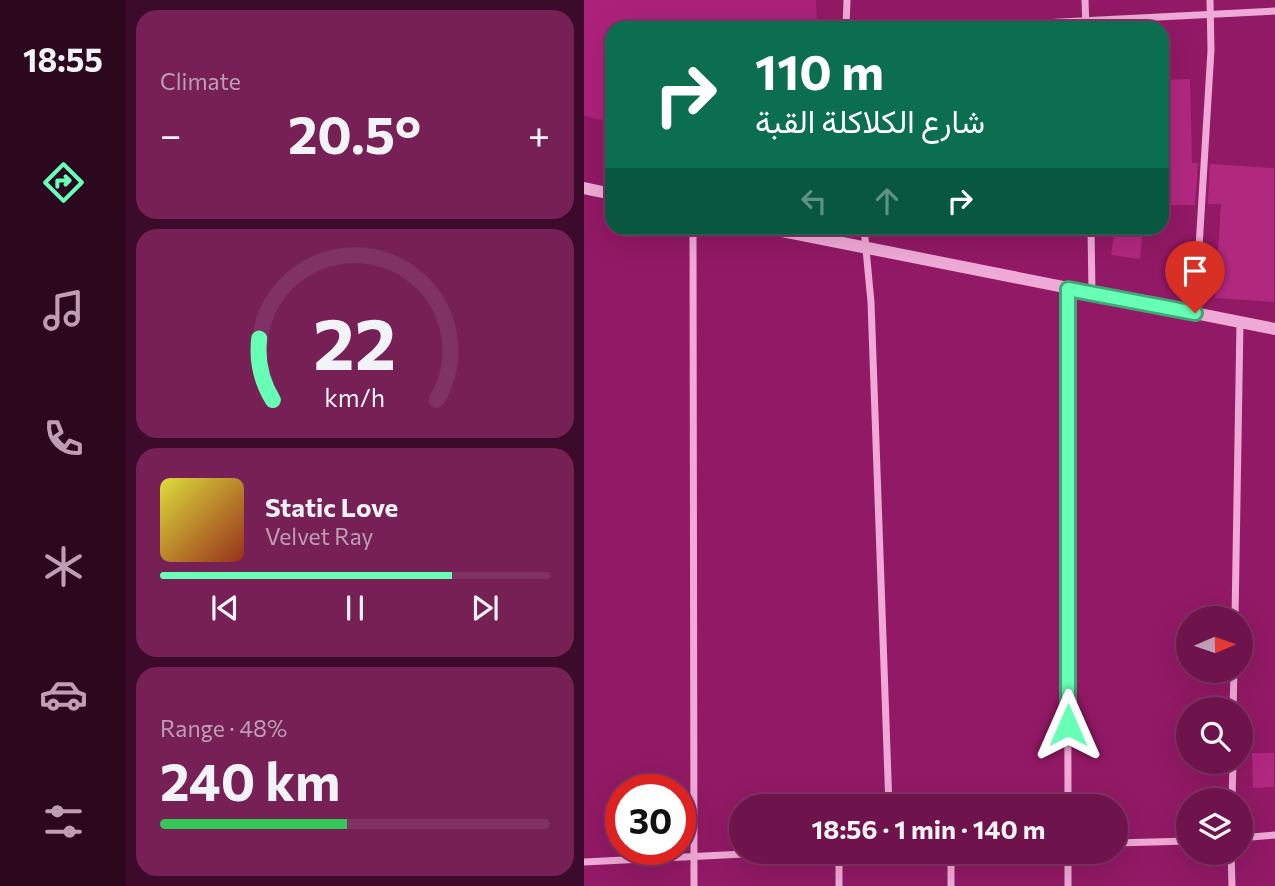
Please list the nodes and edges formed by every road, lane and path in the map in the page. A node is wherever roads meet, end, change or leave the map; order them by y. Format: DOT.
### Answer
graph roads {
  1 [pos="847,0"];
  2 [pos="1085,0"];
  3 [pos="1210,0"];
  4 [pos="1275,11"];
  5 [pos="1210,13"];
  6 [pos="846,21"];
  7 [pos="1086,21"];
  8 [pos="1127,21"];
  9 [pos="584,188"];
  10 [pos="605,192"];
  11 [pos="693,235"];
  12 [pos="800,235"];
  13 [pos="865,235"];
  14 [pos="1091,235"];
  15 [pos="866,249"];
  16 [pos="1068,289"];
  17 [pos="1092,294"];
  18 [pos="1195,313"];
  19 [pos="1240,322"];
  20 [pos="1275,330"];
  21 [pos="1235,606"];
  22 [pos="694,774"];
  23 [pos="889,794"];
  24 [pos="1068,794"];
  25 [pos="1275,835"];
  26 [pos="1253,837"];
  27 [pos="1176,841"];
  28 [pos="1128,843"];
  29 [pos="729,854"];
  30 [pos="696,856"];
  31 [pos="605,861"];
  32 [pos="584,862"];
  33 [pos="839,864"];
  34 [pos="951,864"];
  35 [pos="1068,864"];
  36 [pos="694,865"];
  37 [pos="1232,865"];
  38 [pos="694,886"];
  39 [pos="839,886"];
  40 [pos="951,886"];
  41 [pos="1068,886"];
  42 [pos="1232,886"];
  1 -- 6 [label="street"];
  2 -- 7 [label="street"];
  3 -- 5 [label="street"];
  4 -- 5 [label="street"];
  5 -- 8 [label="street"];
  5 -- 18 [label="street"];
  9 -- 10 [label="street"];
  11 -- 22 [label="street"];
  12 -- 15 [label="street"];
  13 -- 15 [label="street"];
  14 -- 17 [label="street"];
  15 -- 16 [label="street"];
  15 -- 23 [label="street"];
  16 -- 17 [label="street"];
  16 -- 24 [label="street"];
  17 -- 18 [label="street"];
  18 -- 19 [label="street"];
  19 -- 20 [label="street"];
  19 -- 21 [label="street"];
  25 -- 26 [label="street"];
  27 -- 28 [label="street"];
  29 -- 30 [label="street"];
  31 -- 32 [label="street"];
  33 -- 39 [label="street"];
  34 -- 40 [label="street"];
  35 -- 41 [label="street"];
  36 -- 38 [label="street"];
  37 -- 42 [label="street"];
}
